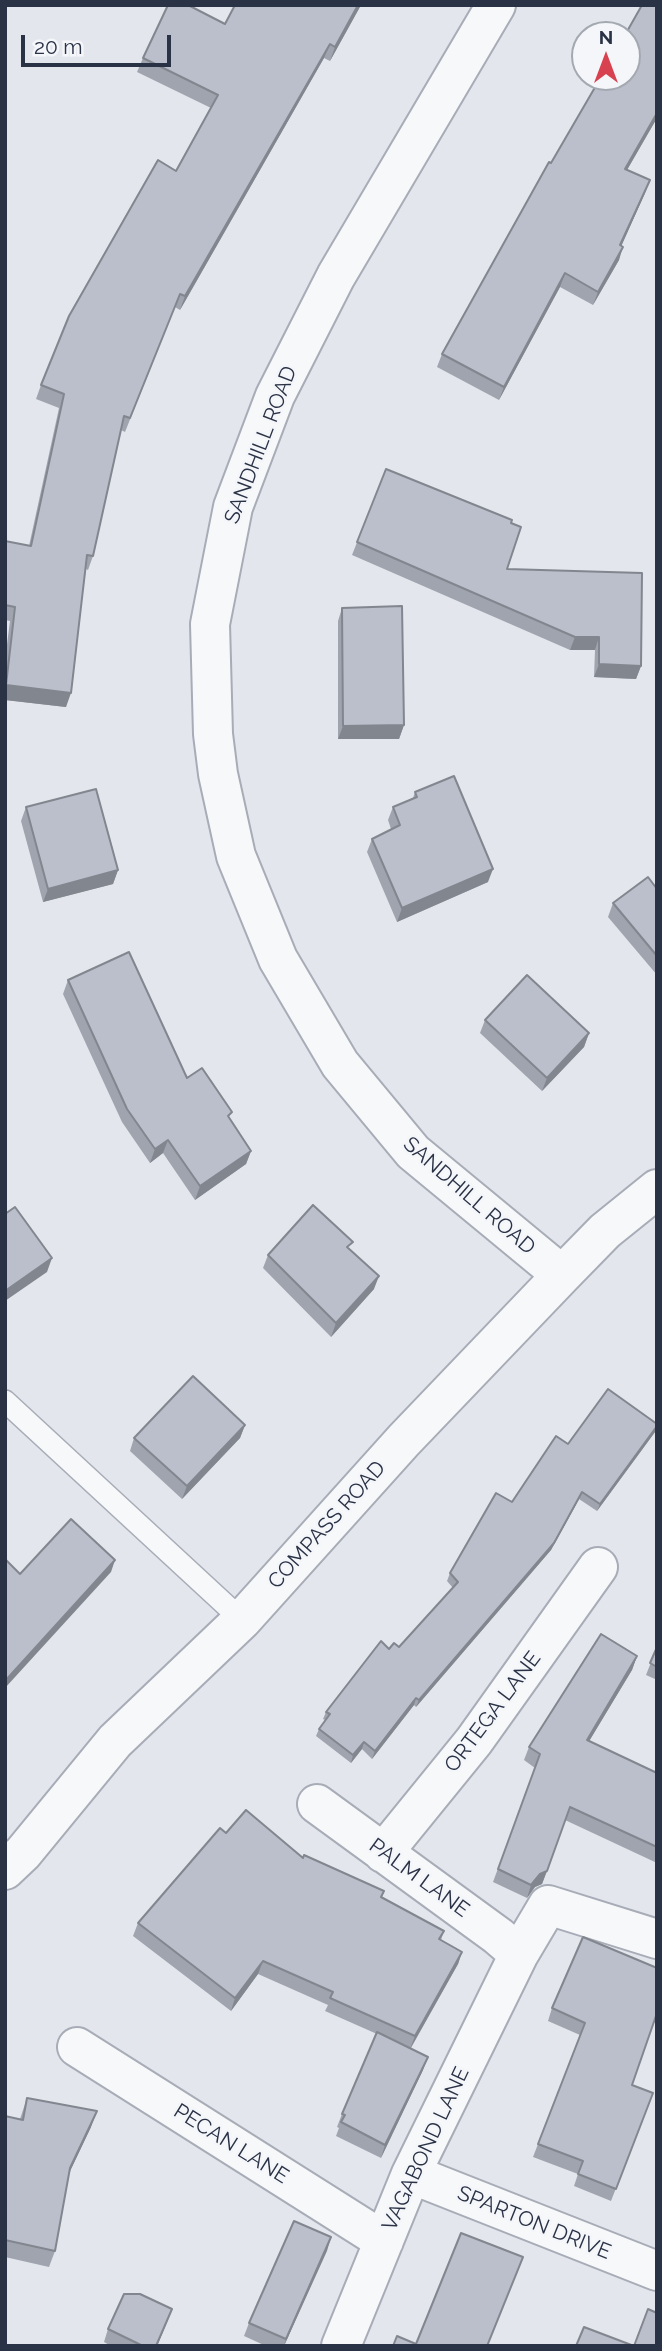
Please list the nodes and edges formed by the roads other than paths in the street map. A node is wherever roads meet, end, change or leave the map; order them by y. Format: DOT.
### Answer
graph roads {
  1 [pos="496,5"];
  2 [pos="657,1189"];
  3 [pos="562,1275"];
  4 [pos="5,1401"];
  5 [pos="598,1567"];
  6 [pos="242,1620"];
  7 [pos="317,1804"];
  8 [pos="11,1853"];
  9 [pos="383,1853"];
  10 [pos="657,1939"];
  11 [pos="519,1954"];
  12 [pos="78,2047"];
  13 [pos="411,2174"];
  14 [pos="384,2241"];
  15 [pos="657,2272"];
  16 [pos="341,2346"];
  1 -- 3 [label="street, SANDHILL ROAD"];
  2 -- 3 [label="street, COMPASS ROAD"];
  3 -- 6 [label="street, COMPASS ROAD"];
  4 -- 6 [label="lane"];
  5 -- 9 [label="street, ORTEGA LANE"];
  6 -- 8 [label="street, COMPASS ROAD"];
  7 -- 9 [label="street, PALM LANE"];
  9 -- 11 [label="street, PALM LANE"];
  10 -- 11 [label="street, VAGABOND LANE"];
  11 -- 13 [label="street, VAGABOND LANE"];
  12 -- 14 [label="street, PECAN LANE"];
  13 -- 14 [label="street, VAGABOND LANE"];
  13 -- 15 [label="street, SPARTON DRIVE"];
  14 -- 16 [label="street, VAGABOND LANE"];
}
